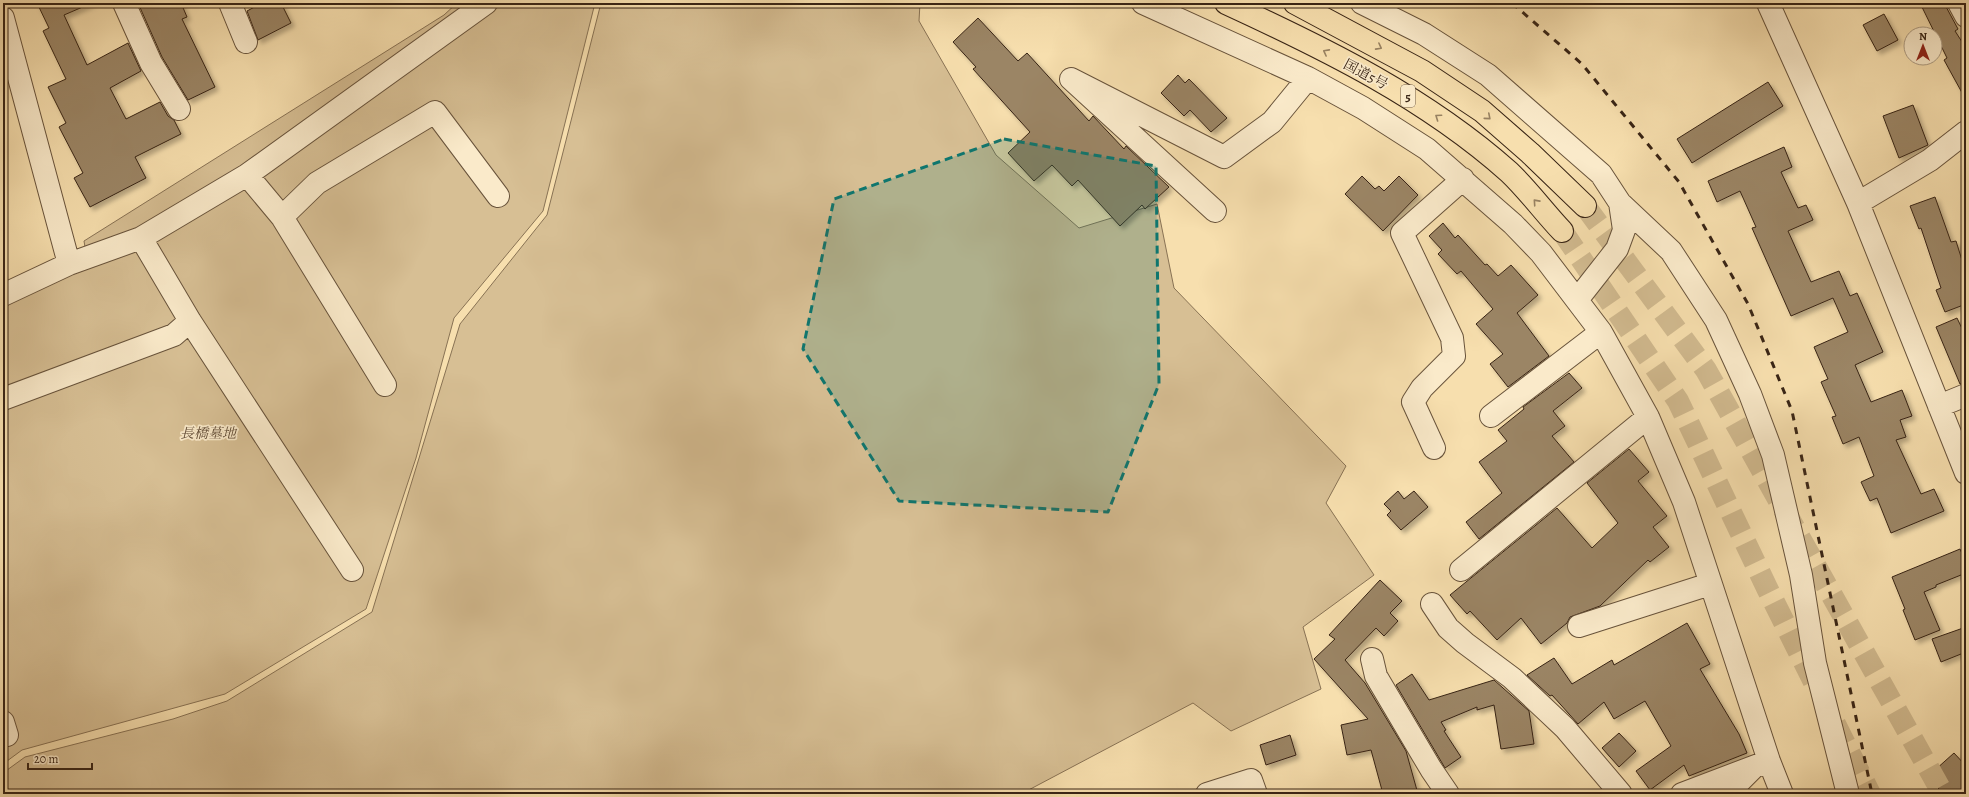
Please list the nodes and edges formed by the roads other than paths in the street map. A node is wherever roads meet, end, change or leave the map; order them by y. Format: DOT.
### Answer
graph roads {
  1 [pos="124,3"];
  2 [pos="230,3"];
  3 [pos="486,3"];
  4 [pos="1143,3"];
  5 [pos="1226,3"];
  6 [pos="1294,3"];
  7 [pos="1362,3"];
  8 [pos="1768,3"];
  9 [pos="3,18"];
  10 [pos="246,42"];
  11 [pos="1308,78"];
  12 [pos="180,110"];
  13 [pos="1966,132"];
  14 [pos="247,175"];
  15 [pos="1463,179"];
  16 [pos="498,196"];
  17 [pos="1620,203"];
  18 [pos="1858,203"];
  19 [pos="1586,206"];
  20 [pos="1215,211"];
  21 [pos="282,218"];
  22 [pos="1562,231"];
  23 [pos="141,238"];
  24 [pos="69,264"];
  25 [pos="3,295"];
  26 [pos="1578,300"];
  27 [pos="190,321"];
  28 [pos="1601,332"];
  29 [pos="385,385"];
  30 [pos="1966,395"];
  31 [pos="3,399"];
  32 [pos="1939,406"];
  33 [pos="1491,416"];
  34 [pos="1648,418"];
  35 [pos="1434,448"];
  36 [pos="1966,473"];
  37 [pos="352,570"];
  38 [pos="1461,570"];
  39 [pos="1710,584"];
  40 [pos="1432,604"];
  41 [pos="1579,626"];
  42 [pos="1372,659"];
  43 [pos="1763,763"];
  44 [pos="1207,794"];
  45 [pos="1256,794"];
  46 [pos="1448,794"];
  47 [pos="1621,794"];
  48 [pos="1682,794"];
  49 [pos="1736,794"];
  50 [pos="1782,794"];
  51 [pos="1848,794"];
  1 -- 12 [label="street"];
  2 -- 10 [label="street"];
  3 -- 14 [label="street"];
  4 -- 11 [label="street"];
  22 -- 5 [label="highway, 国道5号 / 5, one-way"];
  6 -- 19 [label="highway, 5, one-way"];
  7 -- 17 [label="street"];
  8 -- 18 [label="street"];
  9 -- 24 [label="street"];
  11 -- 15 [label="street"];
  11 -- 20 [label="street"];
  13 -- 18 [label="street"];
  14 -- 21 [label="street"];
  14 -- 23 [label="street"];
  15 -- 26 [label="street"];
  15 -- 35 [label="street"];
  16 -- 21 [label="street"];
  17 -- 26 [label="street"];
  17 -- 51 [label="street"];
  18 -- 32 [label="street"];
  21 -- 29 [label="street"];
  23 -- 24 [label="street"];
  23 -- 27 [label="street"];
  24 -- 25 [label="street"];
  26 -- 28 [label="street"];
  27 -- 31 [label="street"];
  27 -- 37 [label="street"];
  28 -- 33 [label="street"];
  28 -- 34 [label="street"];
  30 -- 32 [label="street"];
  32 -- 36 [label="street"];
  34 -- 38 [label="street"];
  34 -- 39 [label="street"];
  39 -- 41 [label="street"];
  39 -- 43 [label="street"];
  40 -- 47 [label="street"];
  42 -- 46 [label="street"];
  43 -- 48 [label="street"];
  43 -- 49 [label="street"];
  43 -- 50 [label="street"];
  44 -- 45 [label="street"];
}
